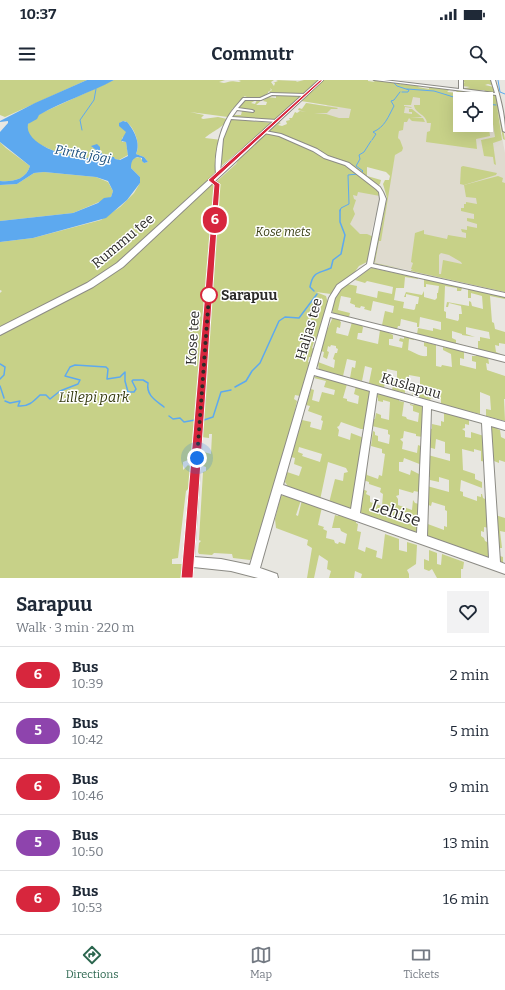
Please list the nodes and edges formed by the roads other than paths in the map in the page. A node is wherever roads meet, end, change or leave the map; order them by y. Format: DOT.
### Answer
graph roads {
  1 [pos="321,80"];
  2 [pos="376,80"];
  3 [pos="461,80"];
  4 [pos="494,80"];
  5 [pos="433,82"];
  6 [pos="433,87"];
  7 [pos="461,90"];
  8 [pos="497,94"];
  9 [pos="305,95"];
  10 [pos="235,109"];
  11 [pos="252,111"];
  12 [pos="229,118"];
  13 [pos="277,121"];
  14 [pos="505,131"];
  15 [pos="265,132"];
  16 [pos="218,173"];
  17 [pos="211,180"];
  18 [pos="370,265"];
  19 [pos="505,294"];
  20 [pos="327,314"];
  21 [pos="0,331"];
  22 [pos="505,359"];
  23 [pos="311,371"];
  24 [pos="374,389"];
  25 [pos="427,404"];
  26 [pos="486,420"];
  27 [pos="505,426"];
  28 [pos="277,488"];
  29 [pos="355,516"];
  30 [pos="422,539"];
  31 [pos="188,562"];
  32 [pos="495,566"];
  33 [pos="505,569"];
  34 [pos="254,570"];
  35 [pos="187,578"];
  36 [pos="273,578"];
  1 -- 9 [label="main road"];
  2 -- 6 [label="street"];
  3 -- 7 [label="street"];
  4 -- 8 [label="street"];
  5 -- 6 [label="street"];
  6 -- 7 [label="street"];
  7 -- 8 [label="street"];
  8 -- 14 [label="street"];
  9 -- 10 [label="street"];
  9 -- 13 [label="main road"];
  10 -- 11 [label="street"];
  10 -- 12 [label="street"];
  12 -- 13 [label="street"];
  12 -- 16 [label="street"];
  13 -- 15 [label="main road"];
  15 -- 16 [label="main road"];
  15 -- 18 [label="street"];
  16 -- 17 [label="main road"];
  17 -- 21 [label="main road, Rummu tee"];
  17 -- 31 [label="street, Kose tee"];
  18 -- 19 [label="street"];
  18 -- 20 [label="street, Haljas tee"];
  20 -- 22 [label="street"];
  20 -- 23 [label="street, Haljas tee"];
  23 -- 24 [label="street, Kuslapuu"];
  23 -- 28 [label="street, Haljas tee"];
  24 -- 25 [label="street, Kuslapuu"];
  24 -- 29 [label="street"];
  25 -- 26 [label="street, Kuslapuu"];
  25 -- 30 [label="street"];
  26 -- 27 [label="street, Kuslapuu"];
  26 -- 32 [label="street"];
  28 -- 29 [label="street, Lehise"];
  28 -- 34 [label="street, Haljas tee"];
  29 -- 30 [label="street, Lehise"];
  30 -- 32 [label="street, Lehise"];
  31 -- 34 [label="street"];
  31 -- 35 [label="street, Kose tee"];
  32 -- 33 [label="street, Lehise"];
  34 -- 36 [label="street"];
}
